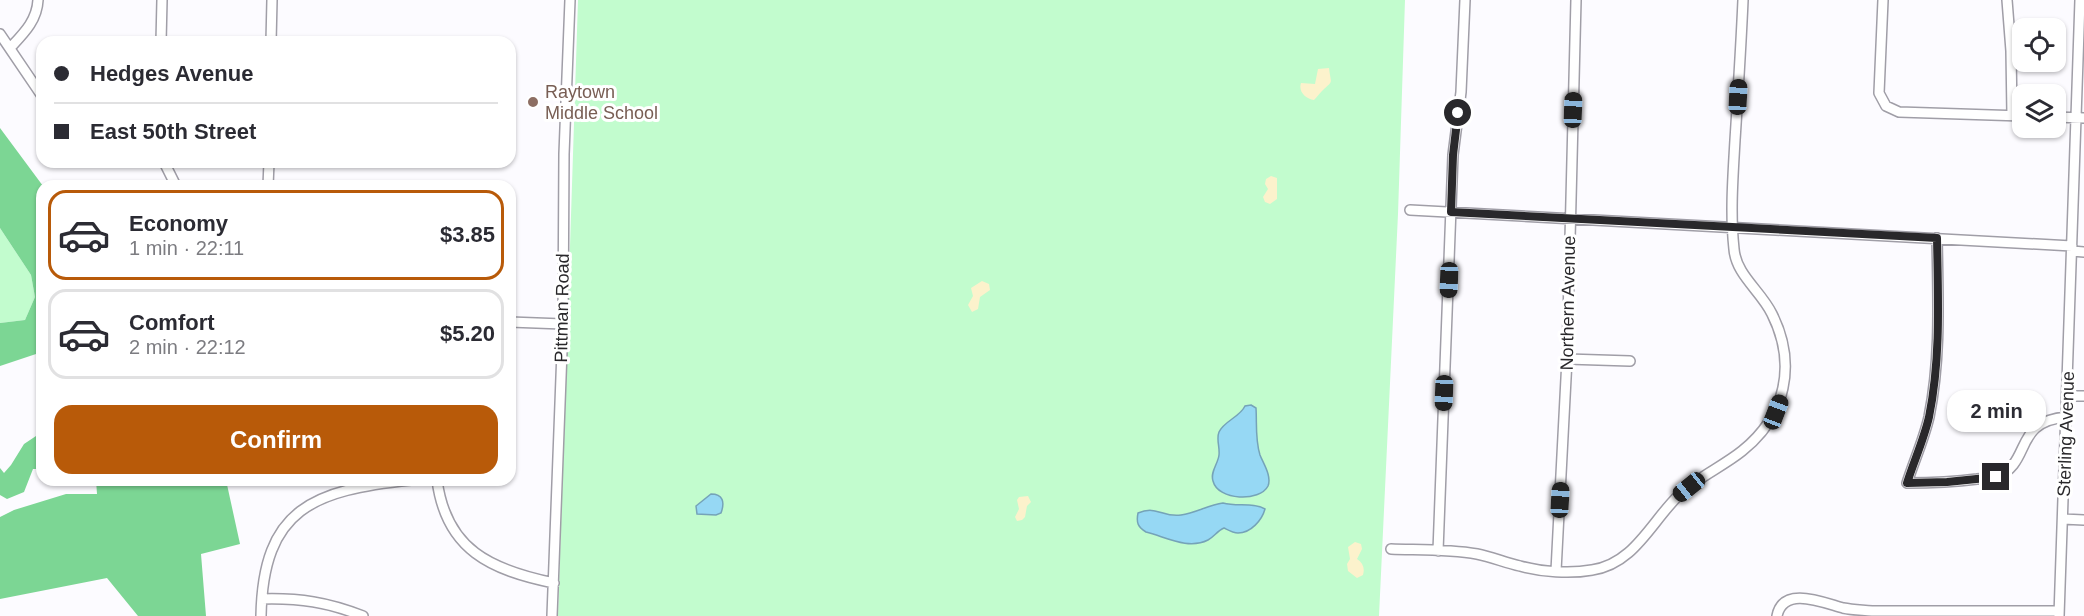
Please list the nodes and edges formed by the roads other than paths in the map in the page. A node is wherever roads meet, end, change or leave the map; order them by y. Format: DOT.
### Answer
graph roads {
  1 [pos="38,0"];
  2 [pos="162,0"];
  3 [pos="272,0"];
  4 [pos="570,0"];
  5 [pos="1465,0"];
  6 [pos="1576,0"];
  7 [pos="1743,0"];
  8 [pos="1883,0"];
  9 [pos="2007,0"];
  10 [pos="2080,0"];
  11 [pos="0,34"];
  12 [pos="161,36"];
  13 [pos="272,36"];
  14 [pos="10,48"];
  15 [pos="2014,84"];
  16 [pos="36,87"];
  17 [pos="2012,116"];
  18 [pos="2080,118"];
  19 [pos="1410,210"];
  20 [pos="1451,212"];
  21 [pos="1569,219"];
  22 [pos="1733,228"];
  23 [pos="1937,238"];
  24 [pos="2072,248"];
  25 [pos="2084,252"];
  26 [pos="516,322"];
  27 [pos="562,324"];
  28 [pos="1567,359"];
  29 [pos="1630,361"];
  30 [pos="2067,396"];
  31 [pos="2084,396"];
  32 [pos="2067,417"];
  33 [pos="369,486"];
  34 [pos="438,486"];
  35 [pos="2063,519"];
  36 [pos="2084,520"];
  37 [pos="1391,549"];
  38 [pos="1438,551"];
  39 [pos="1556,571"];
  40 [pos="554,583"];
  41 [pos="262,599"];
  42 [pos="2059,614"];
  43 [pos="261,616"];
  44 [pos="363,616"];
  45 [pos="552,616"];
  46 [pos="1777,616"];
  1 -- 14 [label="street"];
  2 -- 12 [label="street"];
  3 -- 13 [label="street"];
  4 -- 27 [label="street, Pittman Road"];
  5 -- 20 [label="street"];
  6 -- 21 [label="street, Northern Avenue"];
  7 -- 22 [label="street"];
  8 -- 17 [label="street"];
  9 -- 15 [label="street"];
  10 -- 18 [label="street, Sterling Avenue"];
  11 -- 14 [label="street"];
  14 -- 16 [label="street"];
  18 -- 24 [label="street, Sterling Avenue"];
  19 -- 20 [label="street"];
  20 -- 21 [label="street"];
  20 -- 38 [label="street"];
  21 -- 22 [label="street"];
  21 -- 28 [label="street, Northern Avenue"];
  22 -- 23 [label="street"];
  22 -- 39 [label="street"];
  23 -- 24 [label="street"];
  23 -- 32 [label="street"];
  24 -- 25 [label="street"];
  24 -- 30 [label="street, Sterling Avenue"];
  26 -- 27 [label="street"];
  27 -- 40 [label="street, Pittman Road"];
  28 -- 29 [label="street"];
  28 -- 39 [label="street, Northern Avenue"];
  30 -- 31 [label="street"];
  30 -- 32 [label="street, Sterling Avenue"];
  32 -- 35 [label="street, Sterling Avenue"];
  33 -- 41 [label="street"];
  34 -- 40 [label="street"];
  35 -- 36 [label="street"];
  35 -- 42 [label="street, Sterling Avenue"];
  37 -- 38 [label="street"];
  38 -- 39 [label="street"];
  40 -- 45 [label="street, Pittman Road"];
  41 -- 43 [label="street"];
  41 -- 44 [label="street"];
  42 -- 46 [label="street"];
}
